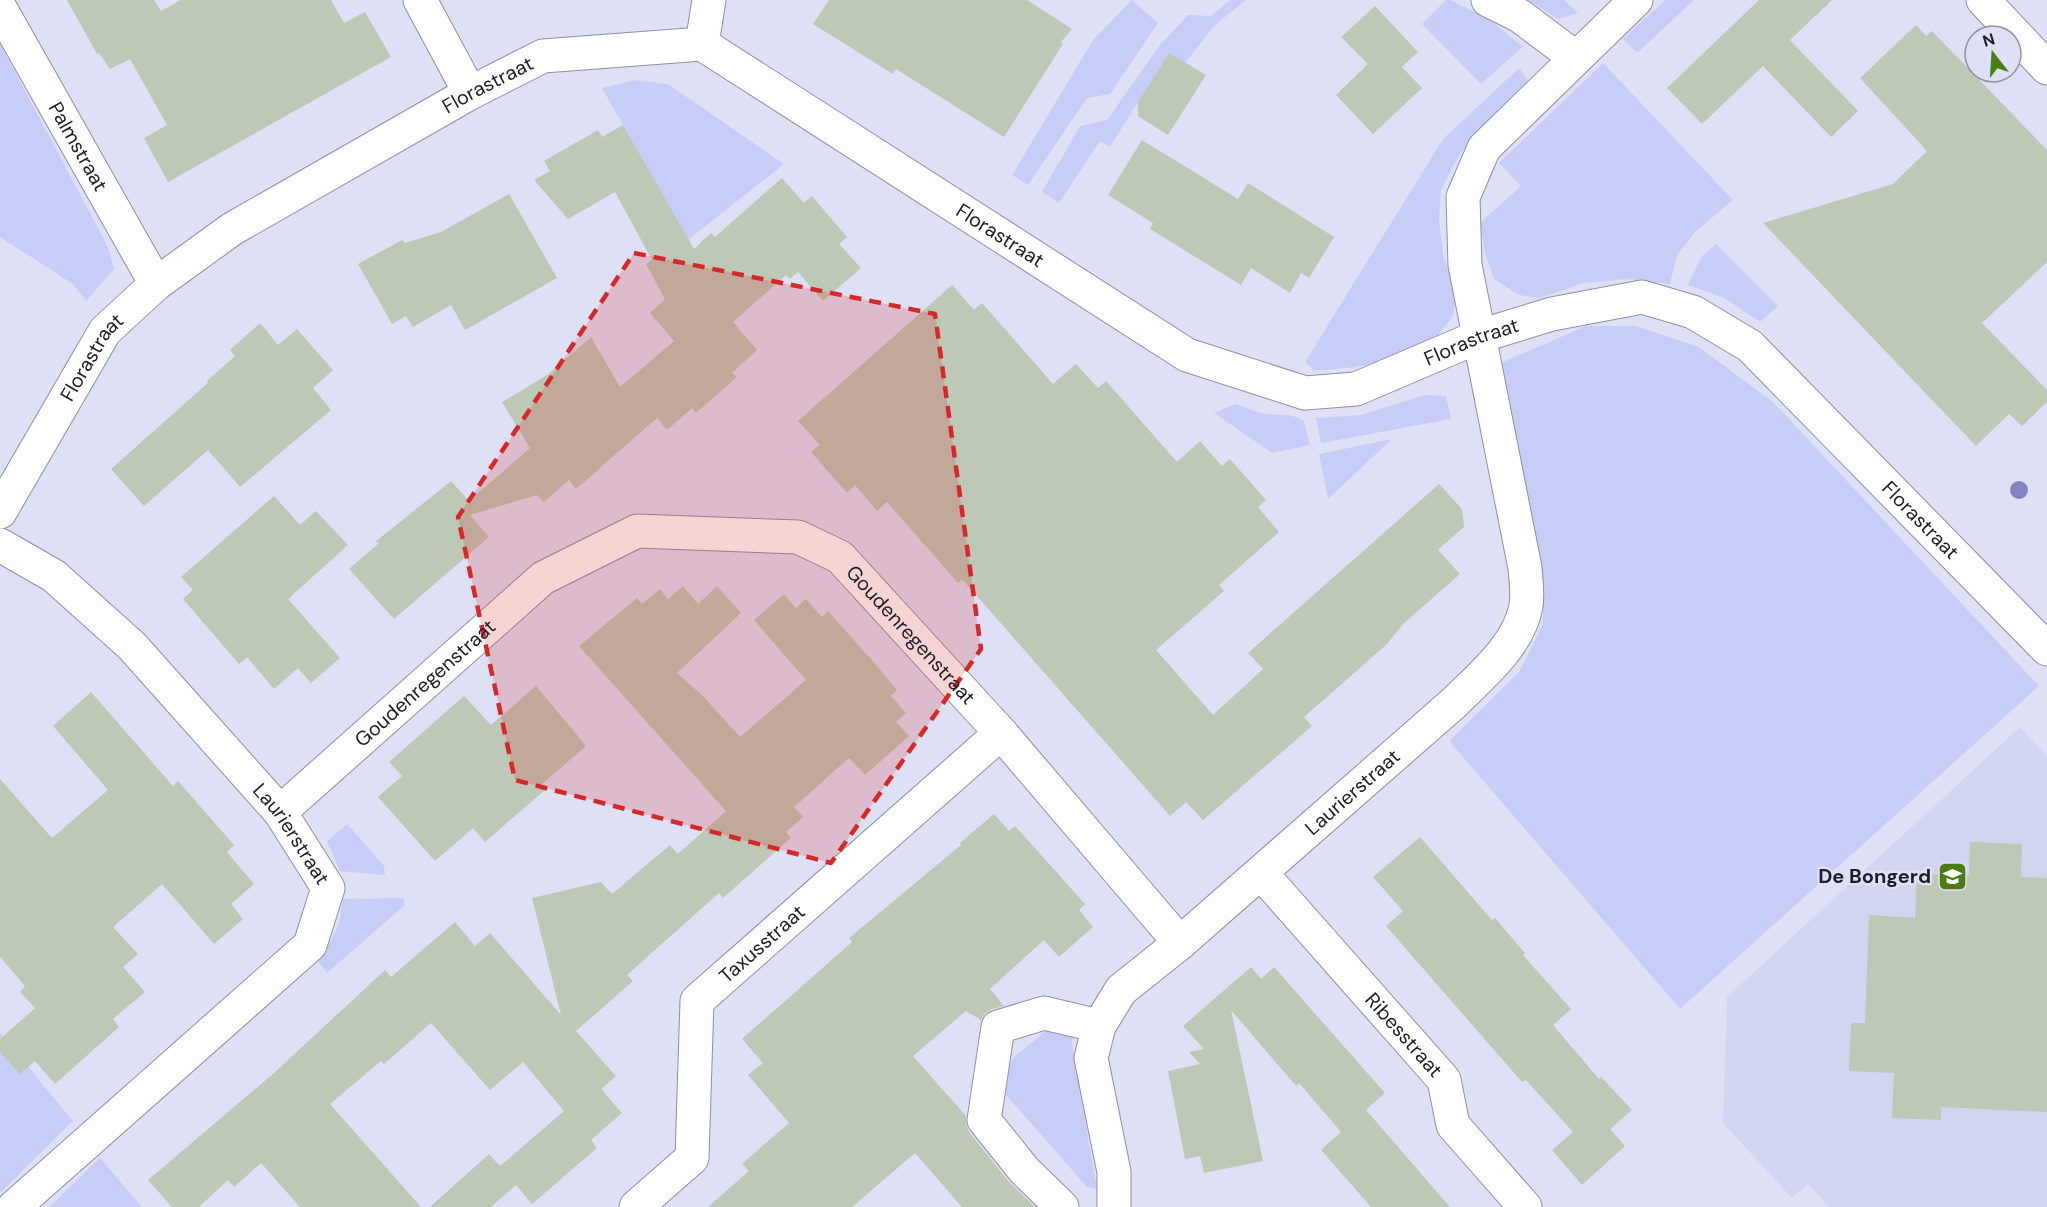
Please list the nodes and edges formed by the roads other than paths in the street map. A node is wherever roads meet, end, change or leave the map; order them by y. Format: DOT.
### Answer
graph roads {
  1 [pos="420,0"];
  2 [pos="709,0"];
  3 [pos="1488,0"];
  4 [pos="1636,0"];
  5 [pos="1983,0"];
  6 [pos="0,8"];
  7 [pos="702,44"];
  8 [pos="1576,58"];
  9 [pos="2047,68"];
  10 [pos="471,93"];
  11 [pos="156,284"];
  12 [pos="1480,336"];
  13 [pos="0,512"];
  14 [pos="0,545"];
  15 [pos="2047,649"];
  16 [pos="1000,733"];
  17 [pos="280,812"];
  18 [pos="1261,873"];
  19 [pos="1180,943"];
  20 [pos="1099,1026"];
  21 [pos="14,1207"];
  22 [pos="636,1207"];
  23 [pos="1062,1207"];
  24 [pos="1114,1207"];
  25 [pos="1525,1207"];
  1 -- 10 [label="street"];
  2 -- 7 [label="street"];
  3 -- 8 [label="street"];
  4 -- 8 [label="street, Laurierstraat"];
  5 -- 9 [label="street"];
  6 -- 11 [label="street, Palmstraat"];
  7 -- 10 [label="street, Florastraat"];
  7 -- 12 [label="street, Florastraat"];
  8 -- 12 [label="street, Laurierstraat"];
  10 -- 11 [label="street, Florastraat"];
  11 -- 13 [label="street, Florastraat"];
  12 -- 15 [label="street, Florastraat"];
  12 -- 18 [label="street, Laurierstraat"];
  14 -- 17 [label="street, Laurierstraat"];
  16 -- 17 [label="street, Goudenregenstraat"];
  16 -- 19 [label="street, Goudenregenstraat"];
  16 -- 22 [label="street, Taxusstraat"];
  17 -- 21 [label="street, Laurierstraat"];
  18 -- 19 [label="street, Laurierstraat"];
  18 -- 25 [label="street, Ribesstraat"];
  19 -- 20 [label="street, Laurierstraat"];
  20 -- 23 [label="street"];
  20 -- 24 [label="street, Laurierstraat"];
}
